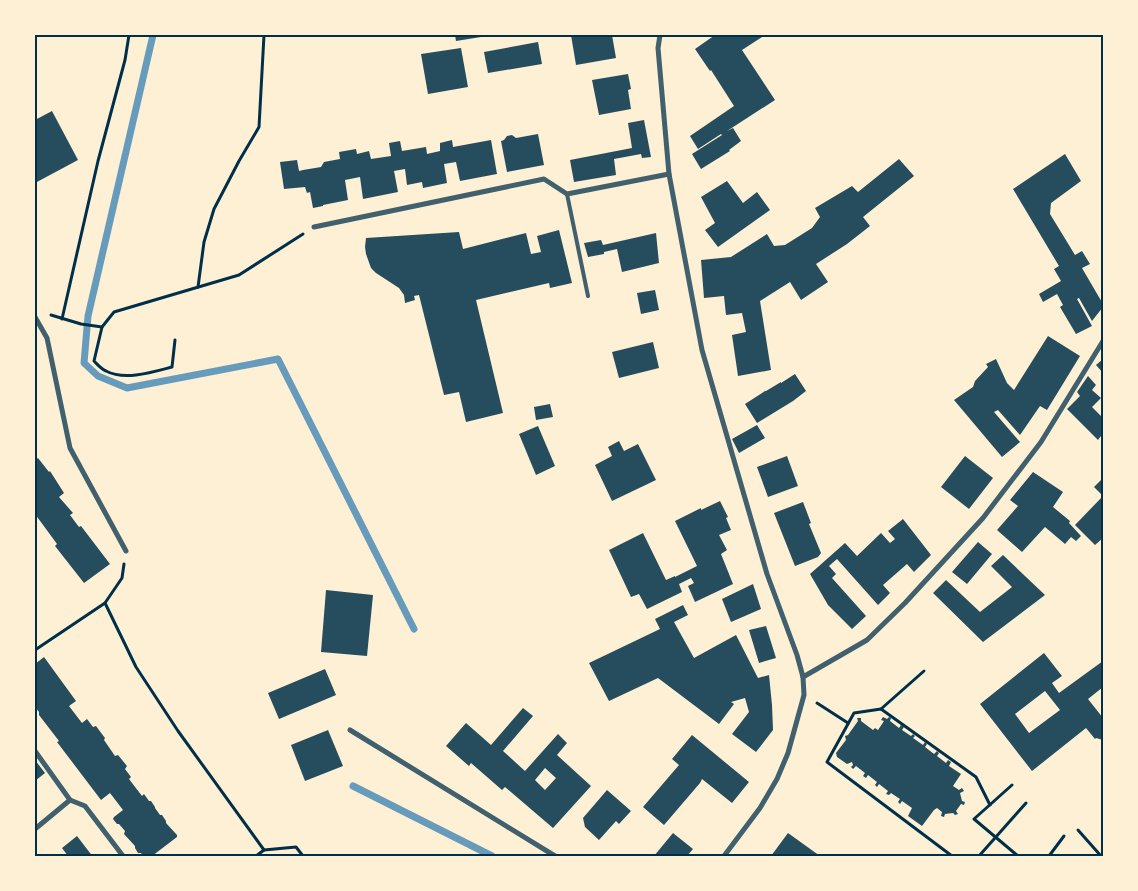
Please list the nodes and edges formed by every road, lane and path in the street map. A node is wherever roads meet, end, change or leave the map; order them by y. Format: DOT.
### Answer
graph roads {
  1 [pos="129,35"];
  2 [pos="264,35"];
  3 [pos="660,35"];
  4 [pos="669,174"];
  5 [pos="567,194"];
  6 [pos="314,227"];
  7 [pos="198,287"];
  8 [pos="588,296"];
  9 [pos="44,313"];
  10 [pos="35,317"];
  11 [pos="62,319"];
  12 [pos="102,327"];
  13 [pos="175,340"];
  14 [pos="1103,341"];
  15 [pos="126,552"];
  16 [pos="105,604"];
  17 [pos="35,650"];
  18 [pos="924,671"];
  19 [pos="803,676"];
  20 [pos="804,695"];
  21 [pos="881,709"];
  22 [pos="848,723"];
  23 [pos="350,730"];
  24 [pos="35,751"];
  25 [pos="1012,785"];
  26 [pos="70,800"];
  27 [pos="1026,803"];
  28 [pos="990,805"];
  29 [pos="35,829"];
  30 [pos="1078,830"];
  31 [pos="1064,836"];
  32 [pos="996,837"];
  33 [pos="264,850"];
  34 [pos="123,856"];
  35 [pos="256,856"];
  36 [pos="303,856"];
  37 [pos="555,856"];
  38 [pos="724,856"];
  39 [pos="952,856"];
  40 [pos="979,856"];
  41 [pos="1018,856"];
  42 [pos="1049,856"];
  43 [pos="1100,856"];
  1 -- 11 [label="path"];
  2 -- 7 [label="path"];
  3 -- 4 [label="street"];
  4 -- 5 [label="street"];
  4 -- 19 [label="street"];
  5 -- 6 [label="street"];
  5 -- 8 [label="lane"];
  6 -- 7 [label="path"];
  7 -- 12 [label="path"];
  9 -- 11 [label="path"];
  10 -- 15 [label="street"];
  11 -- 12 [label="path"];
  12 -- 13 [label="path"];
  14 -- 19 [label="street"];
  15 -- 16 [label="path"];
  16 -- 17 [label="path"];
  16 -- 33 [label="path"];
  18 -- 21 [label="path"];
  19 -- 20 [label="street"];
  20 -- 22 [label="path"];
  20 -- 38 [label="street"];
  21 -- 22 [label="path"];
  21 -- 28 [label="path"];
  22 -- 39 [label="path"];
  23 -- 37 [label="street"];
  24 -- 26 [label="street"];
  25 -- 28 [label="path"];
  26 -- 29 [label="street"];
  26 -- 34 [label="street"];
  27 -- 32 [label="path"];
  28 -- 32 [label="path"];
  30 -- 43 [label="path"];
  31 -- 42 [label="path"];
  32 -- 40 [label="path"];
  32 -- 41 [label="path"];
  33 -- 35 [label="path"];
  33 -- 36 [label="path"];
}
